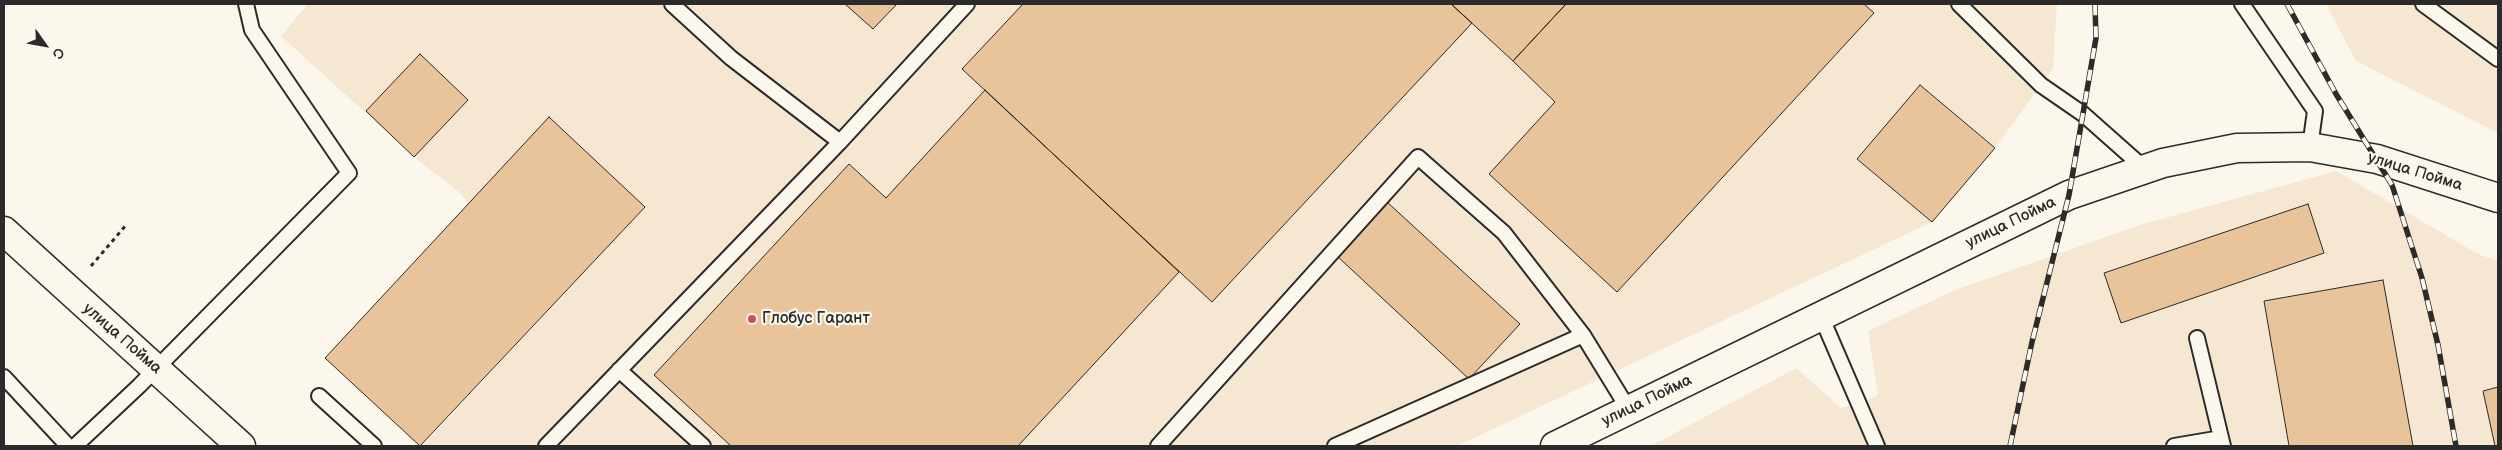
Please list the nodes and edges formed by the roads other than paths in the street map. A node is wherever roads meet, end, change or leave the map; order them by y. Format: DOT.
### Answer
graph roads {
  1 [pos="246,4"];
  2 [pos="672,4"];
  3 [pos="967,4"];
  4 [pos="1959,4"];
  5 [pos="2242,4"];
  6 [pos="2423,4"];
  7 [pos="2498,59"];
  8 [pos="840,142"];
  9 [pos="2310,147"];
  10 [pos="2145,169"];
  11 [pos="2498,198"];
  12 [pos="4,231"];
  13 [pos="1821,316"];
  14 [pos="1582,334"];
  15 [pos="2198,338"];
  16 [pos="156,368"];
  17 [pos="619,370"];
  18 [pos="4,377"];
  19 [pos="319,396"];
  20 [pos="1629,410"];
  21 [pos="2222,442"];
  22 [pos="68,446"];
  23 [pos="75,446"];
  24 [pos="241,446"];
  25 [pos="374,446"];
  26 [pos="546,446"];
  27 [pos="703,446"];
  28 [pos="1158,446"];
  29 [pos="1335,446"];
  30 [pos="1555,446"];
  31 [pos="1877,446"];
  32 [pos="2174,446"];
  1 -- 16 [label="lane"];
  2 -- 8 [label="lane"];
  3 -- 8 [label="lane"];
  4 -- 10 [label="lane"];
  5 -- 9 [label="lane"];
  6 -- 7 [label="lane"];
  8 -- 17 [label="lane"];
  9 -- 10 [label="street, улица Пойма"];
  9 -- 11 [label="street, улица Пойма"];
  10 -- 13 [label="street, улица Пойма"];
  12 -- 16 [label="street, улица Пойма"];
  13 -- 20 [label="street, улица Пойма"];
  13 -- 31 [label="lane"];
  14 -- 20 [label="lane"];
  14 -- 28 [label="lane"];
  14 -- 29 [label="lane"];
  15 -- 21 [label="lane"];
  16 -- 23 [label="lane"];
  16 -- 24 [label="street, улица Пойма"];
  17 -- 26 [label="lane"];
  17 -- 27 [label="lane"];
  18 -- 22 [label="lane"];
  19 -- 25 [label="lane"];
  20 -- 30 [label="street, улица Пойма"];
  21 -- 32 [label="lane"];
}
